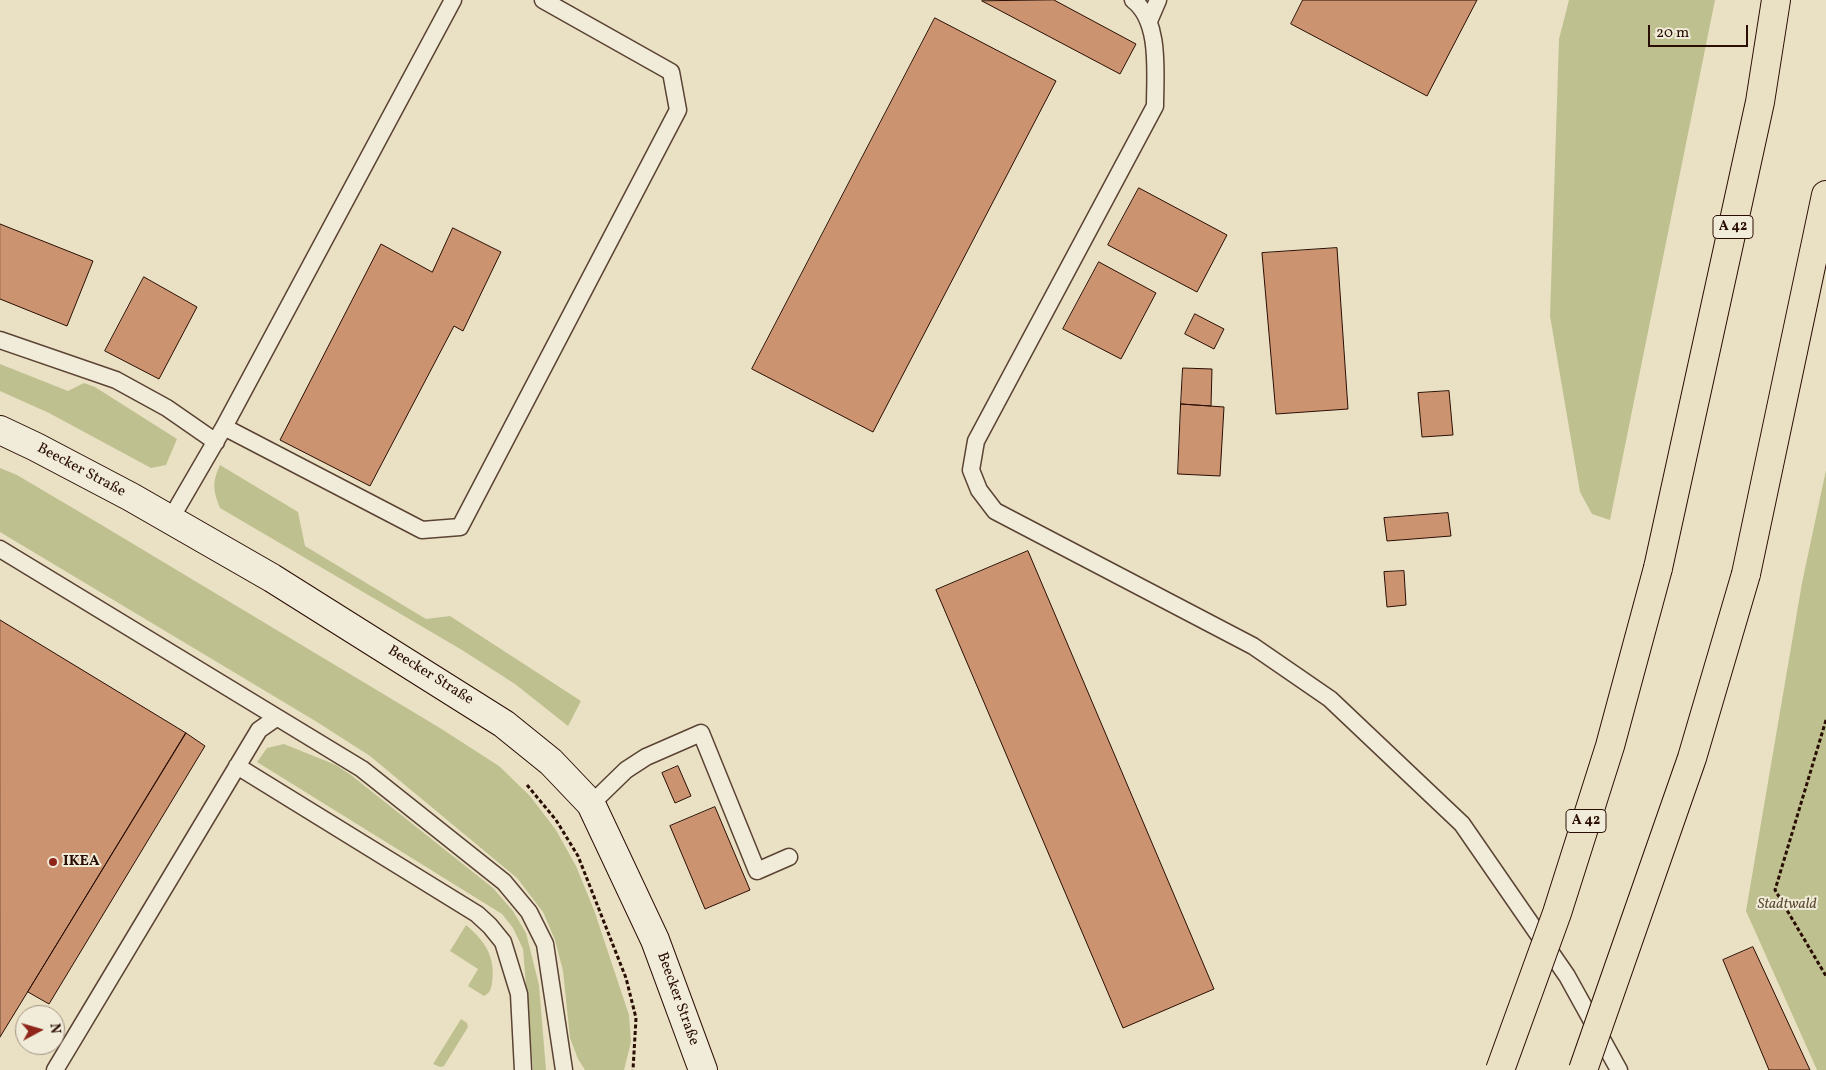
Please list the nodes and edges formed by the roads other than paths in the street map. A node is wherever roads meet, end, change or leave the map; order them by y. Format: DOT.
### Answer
graph roads {
  1 [pos="453,0"];
  2 [pos="543,0"];
  3 [pos="1133,0"];
  4 [pos="1158,0"];
  5 [pos="1776,0"];
  6 [pos="1149,21"];
  7 [pos="1826,196"];
  8 [pos="0,340"];
  9 [pos="224,427"];
  10 [pos="0,430"];
  11 [pos="216,442"];
  12 [pos="170,520"];
  13 [pos="0,550"];
  14 [pos="276,718"];
  15 [pos="237,766"];
  16 [pos="591,804"];
  17 [pos="789,857"];
  18 [pos="54,1070"];
  19 [pos="523,1070"];
  20 [pos="564,1070"];
  21 [pos="703,1070"];
  22 [pos="1500,1070"];
  23 [pos="1583,1070"];
  24 [pos="1619,1070"];
  1 -- 9 [label="lane"];
  2 -- 9 [label="lane"];
  3 -- 6 [label="lane"];
  4 -- 6 [label="lane"];
  5 -- 22 [label="highway, A 42, bridge"];
  6 -- 24 [label="lane"];
  7 -- 23 [label="highway, bridge"];
  8 -- 11 [label="lane"];
  9 -- 11 [label="lane"];
  10 -- 12 [label="street, Beecker Straße"];
  11 -- 12 [label="lane"];
  12 -- 16 [label="street, Beecker Straße"];
  13 -- 14 [label="lane"];
  14 -- 15 [label="lane"];
  14 -- 20 [label="lane"];
  15 -- 18 [label="lane"];
  15 -- 19 [label="lane"];
  16 -- 17 [label="lane"];
  16 -- 21 [label="street, Beecker Straße"];
}
